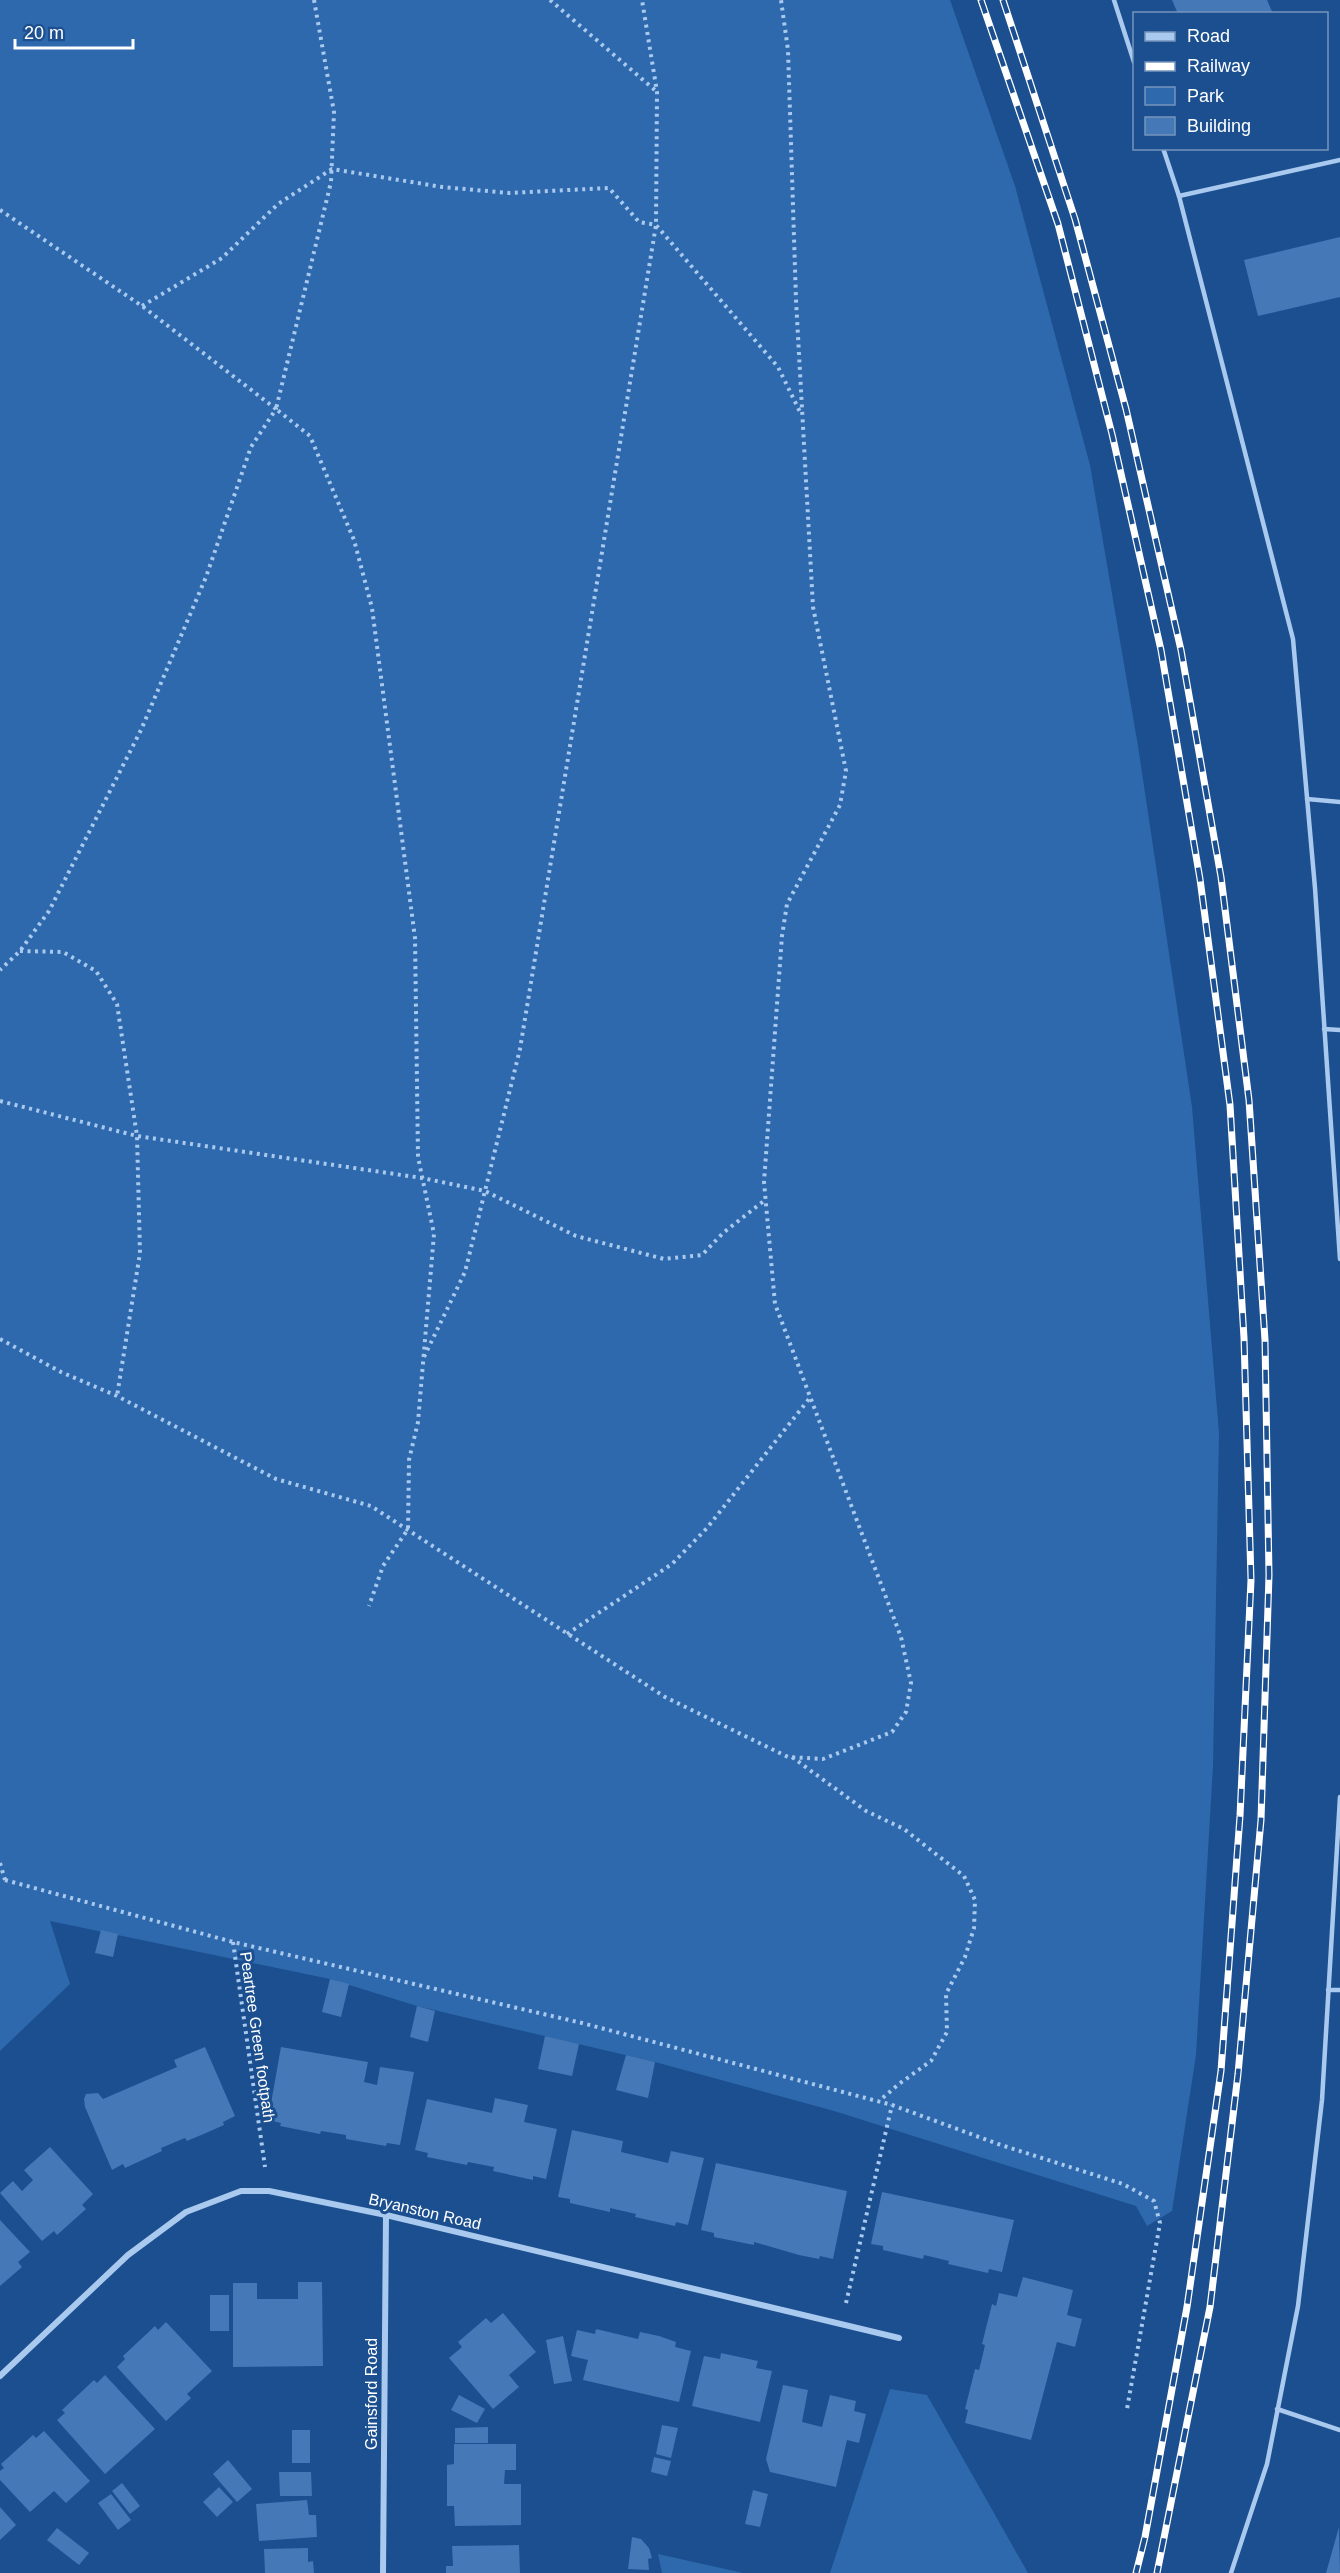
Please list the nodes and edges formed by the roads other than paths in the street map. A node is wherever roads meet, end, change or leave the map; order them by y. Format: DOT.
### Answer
graph roads {
  1 [pos="1114,0"];
  2 [pos="1133,59"];
  3 [pos="1164,150"];
  4 [pos="1340,160"];
  5 [pos="1179,196"];
  6 [pos="1307,799"];
  7 [pos="1340,802"];
  8 [pos="1324,1029"];
  9 [pos="1340,1030"];
  10 [pos="1340,1259"];
  11 [pos="1340,1797"];
  12 [pos="1328,1990"];
  13 [pos="1340,1990"];
  14 [pos="386,2215"];
  15 [pos="899,2338"];
  16 [pos="0,2376"];
  17 [pos="1277,2409"];
  18 [pos="1340,2430"];
  19 [pos="383,2573"];
  20 [pos="1232,2573"];
  1 -- 2 [label="lane"];
  3 -- 5 [label="lane"];
  4 -- 5 [label="lane"];
  5 -- 6 [label="lane"];
  6 -- 7 [label="lane"];
  6 -- 8 [label="lane"];
  8 -- 9 [label="lane"];
  8 -- 10 [label="lane"];
  11 -- 12 [label="lane"];
  12 -- 13 [label="lane"];
  12 -- 17 [label="lane"];
  14 -- 15 [label="street, Bryanston Road"];
  14 -- 16 [label="street, Bryanston Road"];
  14 -- 19 [label="street, Gainsford Road"];
  17 -- 18 [label="lane"];
  17 -- 20 [label="lane"];
}
